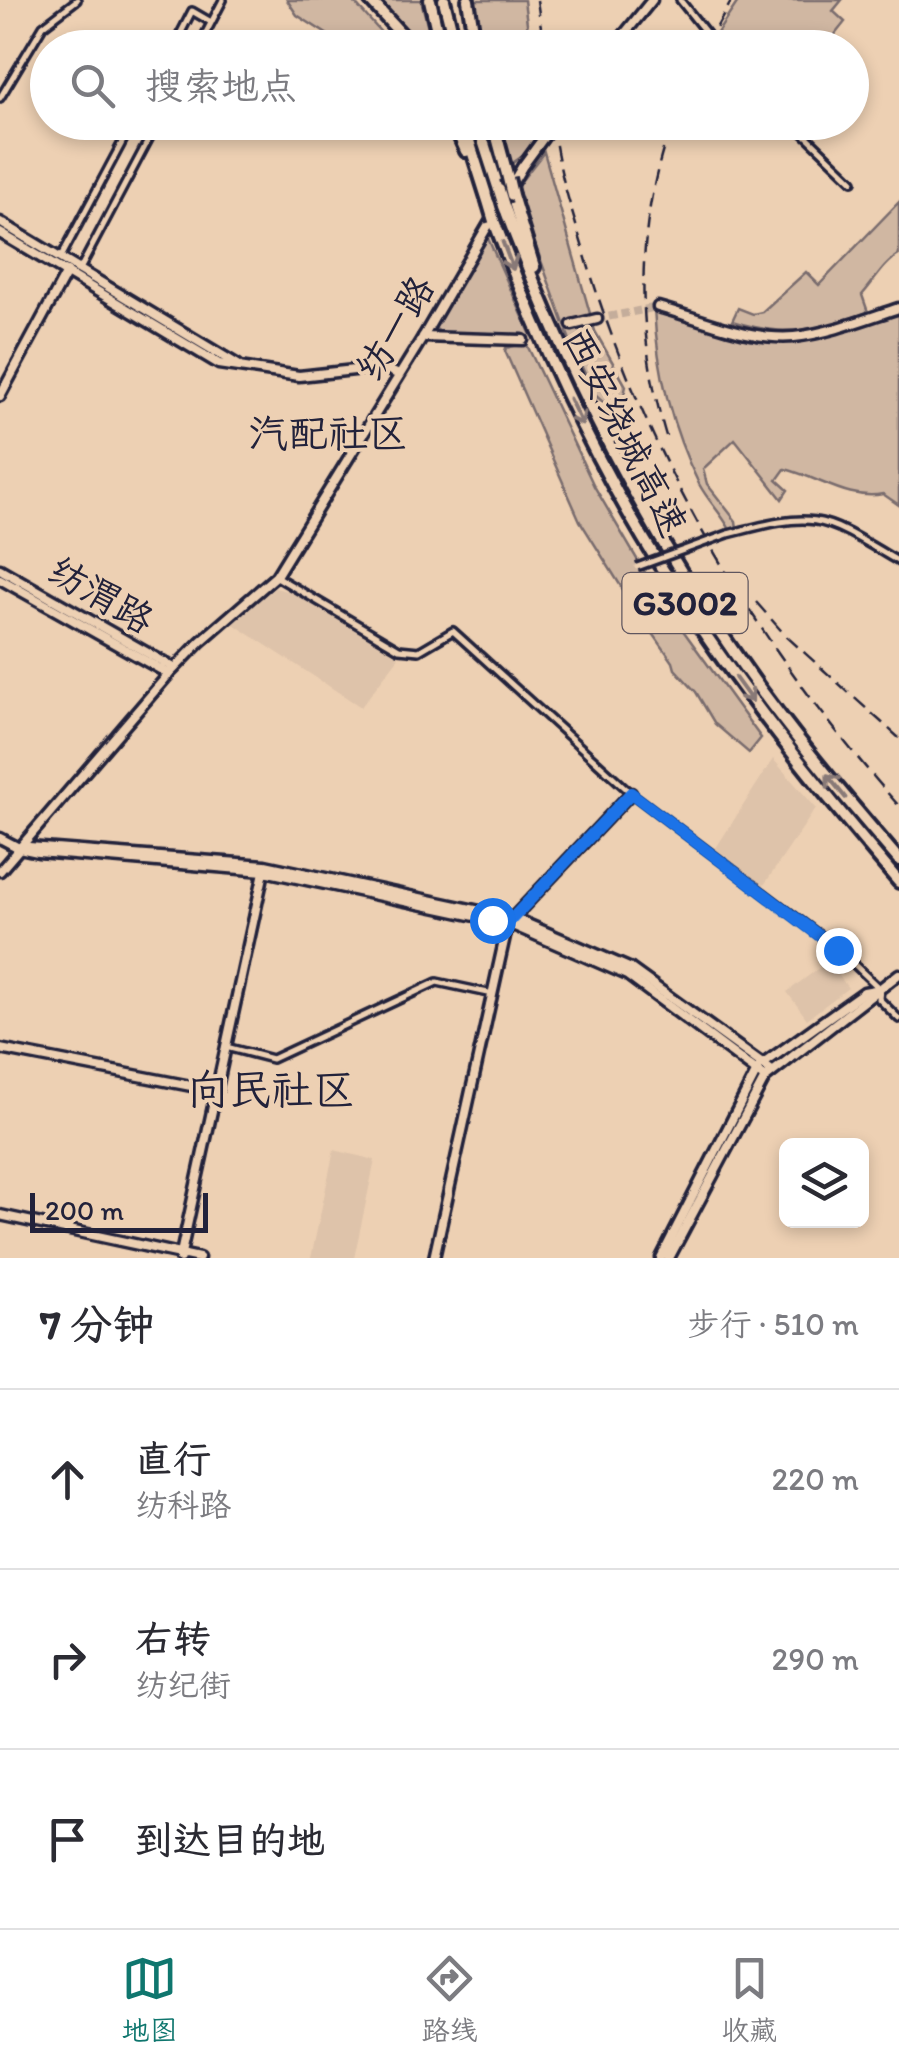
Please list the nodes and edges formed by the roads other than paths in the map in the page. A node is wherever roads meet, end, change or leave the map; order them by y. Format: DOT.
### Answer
graph roads {
  1 [pos="77,0"];
  2 [pos="223,0"];
  3 [pos="370,0"];
  4 [pos="430,0"];
  5 [pos="444,0"];
  6 [pos="468,0"];
  7 [pos="652,0"];
  8 [pos="680,0"];
  9 [pos="211,22"];
  10 [pos="41,30"];
  11 [pos="182,30"];
  12 [pos="207,30"];
  13 [pos="398,30"];
  14 [pos="438,30"];
  15 [pos="452,30"];
  16 [pos="473,30"];
  17 [pos="628,30"];
  18 [pos="704,30"];
  19 [pos="30,48"];
  20 [pos="0,98"];
  21 [pos="123,140"];
  22 [pos="148,140"];
  23 [pos="462,140"];
  24 [pos="469,140"];
  25 [pos="483,140"];
  26 [pos="498,140"];
  27 [pos="542,140"];
  28 [pos="811,140"];
  29 [pos="853,180"];
  30 [pos="487,198"];
  31 [pos="0,222"];
  32 [pos="0,233"];
  33 [pos="60,259"];
  34 [pos="72,270"];
  35 [pos="658,307"];
  36 [pos="899,308"];
  37 [pos="596,319"];
  38 [pos="572,325"];
  39 [pos="553,330"];
  40 [pos="423,337"];
  41 [pos="523,340"];
  42 [pos="398,375"];
  43 [pos="0,396"];
  44 [pos="899,562"];
  45 [pos="636,567"];
  46 [pos="0,569"];
  47 [pos="276,576"];
  48 [pos="0,580"];
  49 [pos="172,671"];
  50 [pos="631,793"];
  51 [pos="0,838"];
  52 [pos="19,848"];
  53 [pos="899,860"];
  54 [pos="265,868"];
  55 [pos="0,870"];
  56 [pos="899,882"];
  57 [pos="511,920"];
  58 [pos="899,974"];
  59 [pos="880,989"];
  60 [pos="493,994"];
  61 [pos="899,1019"];
  62 [pos="226,1047"];
  63 [pos="0,1049"];
  64 [pos="759,1068"];
  65 [pos="768,1074"];
  66 [pos="217,1091"];
  67 [pos="0,1215"];
  68 [pos="180,1256"];
  69 [pos="199,1258"];
  70 [pos="434,1258"];
  71 [pos="661,1258"];
  72 [pos="670,1258"];
  1 -- 10 [label="street"];
  2 -- 9 [label="street"];
  3 -- 13 [label="highway"];
  4 -- 14 [label="highway"];
  5 -- 15 [label="highway"];
  6 -- 16 [label="highway"];
  7 -- 17 [label="street"];
  8 -- 18 [label="street"];
  9 -- 11 [label="street"];
  9 -- 12 [label="street"];
  19 -- 20 [label="street"];
  21 -- 33 [label="street"];
  22 -- 34 [label="street"];
  23 -- 30 [label="highway"];
  24 -- 30 [label="highway, 西安绕城高速 / G3002"];
  25 -- 39 [label="highway, 西安绕城高速 / G3002, bridge"];
  26 -- 39 [label="highway, bridge"];
  27 -- 40 [label="street, 纺一路"];
  28 -- 29 [label="street"];
  30 -- 56 [label="highway, 西安绕城高速 / G3002, one-way, bridge"];
  31 -- 33 [label="street"];
  32 -- 34 [label="street"];
  33 -- 34 [label="street"];
  34 -- 42 [label="street"];
  34 -- 43 [label="street"];
  35 -- 36 [label="street"];
  37 -- 38 [label="street"];
  53 -- 39 [label="highway, 西安绕城高速 / G3002, one-way"];
  40 -- 41 [label="street"];
  40 -- 42 [label="street, 纺一路"];
  42 -- 47 [label="street, 纺一路"];
  44 -- 45 [label="street, bridge"];
  46 -- 49 [label="street, 纺渭路"];
  47 -- 49 [label="street, 纺一路"];
  47 -- 50 [label="street"];
  48 -- 49 [label="street, 纺渭路"];
  49 -- 52 [label="street, 纺一路"];
  50 -- 57 [label="street"];
  50 -- 59 [label="street"];
  51 -- 52 [label="street"];
  52 -- 54 [label="street"];
  52 -- 55 [label="street, 纺一路"];
  54 -- 57 [label="street"];
  54 -- 62 [label="street"];
  57 -- 60 [label="street"];
  57 -- 64 [label="street"];
  58 -- 59 [label="street"];
  59 -- 61 [label="street"];
  59 -- 64 [label="street"];
  59 -- 65 [label="street"];
  60 -- 62 [label="street"];
  60 -- 70 [label="street"];
  62 -- 66 [label="street"];
  63 -- 66 [label="street"];
  64 -- 65 [label="street"];
  64 -- 71 [label="street"];
  65 -- 72 [label="street"];
  66 -- 68 [label="street"];
  67 -- 68 [label="street"];
  68 -- 69 [label="street"];
}
